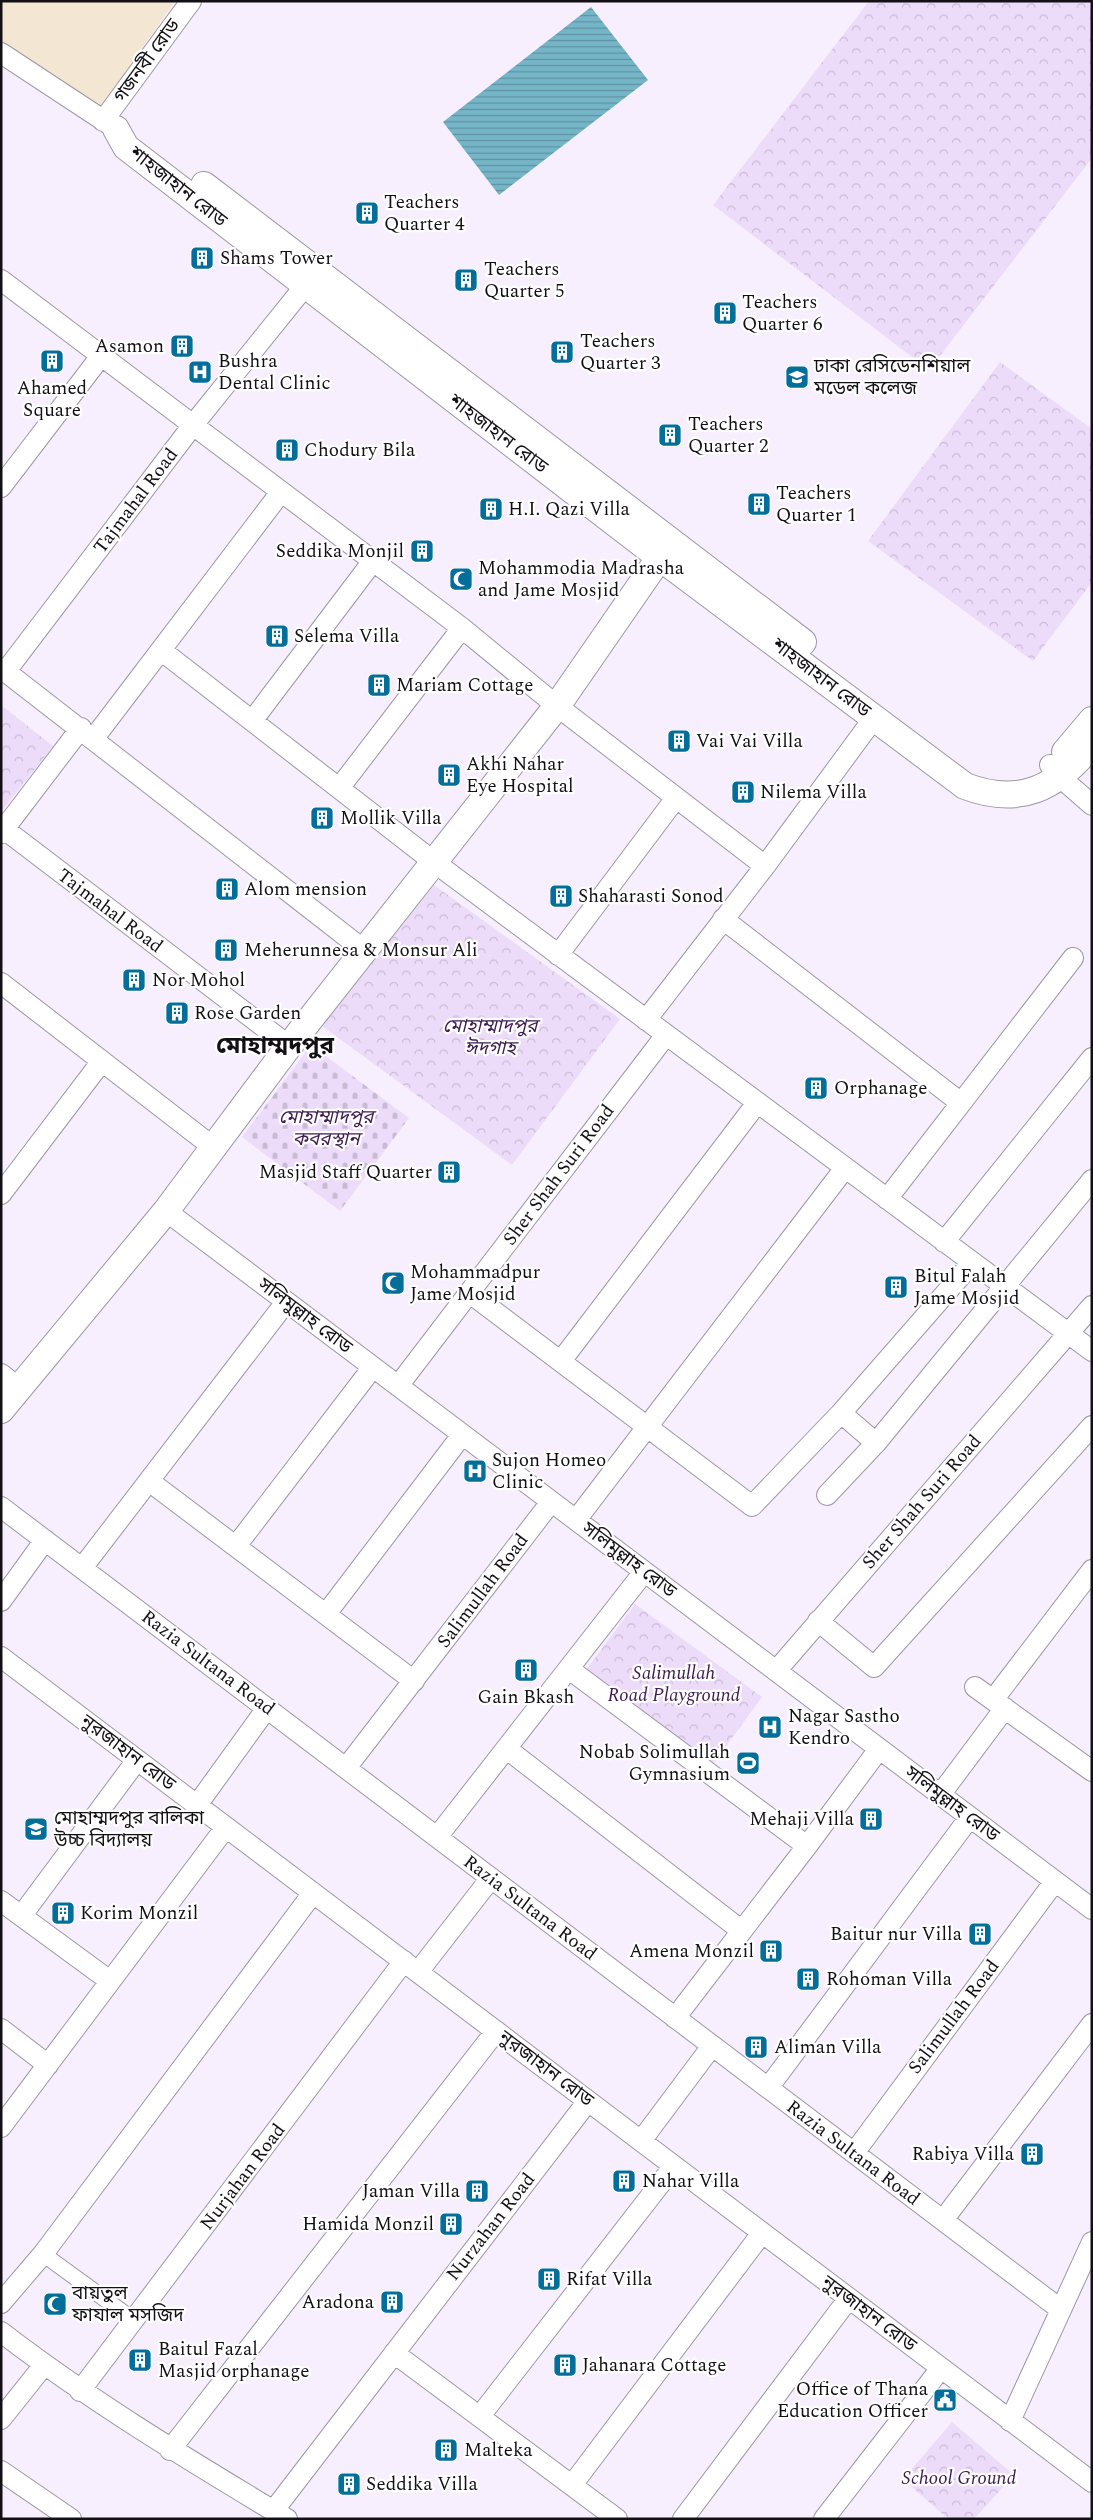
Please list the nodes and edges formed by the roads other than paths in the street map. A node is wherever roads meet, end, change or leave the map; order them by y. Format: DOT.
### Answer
graph roads {
  1 [pos="191,1"];
  2 [pos="1,53"];
  3 [pos="110,125"];
  4 [pos="2,283"];
  5 [pos="305,286"];
  6 [pos="101,356"];
  7 [pos="193,425"];
  8 [pos="1,487"];
  9 [pos="282,492"];
  10 [pos="665,549"];
  11 [pos="373,561"];
  12 [pos="462,628"];
  13 [pos="162,652"];
  14 [pos="3,670"];
  15 [pos="557,706"];
  16 [pos="874,718"];
  17 [pos="1092,720"];
  18 [pos="252,721"];
  19 [pos="87,733"];
  20 [pos="1092,744"];
  21 [pos="1055,771"];
  22 [pos="340,787"];
  23 [pos="676,798"];
  24 [pos="1092,805"];
  25 [pos="3,831"];
  26 [pos="434,862"];
  27 [pos="765,866"];
  28 [pos="722,920"];
  29 [pos="365,951"];
  30 [pos="558,954"];
  31 [pos="1073,958"];
  32 [pos="5,993"];
  33 [pos="646,1020"];
  34 [pos="666,1035"];
  35 [pos="288,1046"];
  36 [pos="1092,1058"];
  37 [pos="102,1061"];
  38 [pos="757,1102"];
  39 [pos="961,1103"];
  40 [pos="213,1147"];
  41 [pos="845,1168"];
  42 [pos="1092,1180"];
  43 [pos="1,1194"];
  44 [pos="887,1199"];
  45 [pos="166,1212"];
  46 [pos="944,1242"];
  47 [pos="972,1263"];
  48 [pos="1005,1287"];
  49 [pos="470,1293"];
  50 [pos="286,1302"];
  51 [pos="1092,1306"];
  52 [pos="1069,1334"];
  53 [pos="1092,1352"];
  54 [pos="561,1361"];
  55 [pos="373,1367"];
  56 [pos="10,1381"];
  57 [pos="398,1386"];
  58 [pos="1,1410"];
  59 [pos="841,1413"];
  60 [pos="1092,1426"];
  61 [pos="647,1427"];
  62 [pos="462,1435"];
  63 [pos="876,1443"];
  64 [pos="149,1481"];
  65 [pos="828,1495"];
  66 [pos="551,1502"];
  67 [pos="1,1507"];
  68 [pos="576,1520"];
  69 [pos="45,1540"];
  70 [pos="236,1546"];
  71 [pos="82,1568"];
  72 [pos="1092,1570"];
  73 [pos="644,1572"];
  74 [pos="1,1601"];
  75 [pos="326,1614"];
  76 [pos="818,1621"];
  77 [pos="1,1657"];
  78 [pos="569,1669"];
  79 [pos="776,1671"];
  80 [pos="414,1681"];
  81 [pos="975,1687"];
  82 [pos="999,1704"];
  83 [pos="267,1708"];
  84 [pos="507,1749"];
  85 [pos="879,1749"];
  86 [pos="137,1760"];
  87 [pos="1089,1763"];
  88 [pos="346,1768"];
  89 [pos="940,1794"];
  90 [pos="197,1805"];
  91 [pos="970,1817"];
  92 [pos="226,1827"];
  93 [pos="437,1837"];
  94 [pos="807,1846"];
  95 [pos="491,1878"];
  96 [pos="1055,1881"];
  97 [pos="313,1893"];
  98 [pos="1,1901"];
  99 [pos="1092,1909"];
  100 [pos="22,1916"];
  101 [pos="742,1931"];
  102 [pos="411,1967"];
  103 [pos="110,1981"];
  104 [pos="675,2018"];
  105 [pos="1092,2024"];
  106 [pos="1,2029"];
  107 [pos="496,2031"];
  108 [pos="712,2046"];
  109 [pos="48,2065"];
  110 [pos="768,2088"];
  111 [pos="588,2101"];
  112 [pos="1,2127"];
  113 [pos="641,2140"];
  114 [pos="854,2153"];
  115 [pos="674,2166"];
  116 [pos="942,2220"];
  117 [pos="762,2233"];
  118 [pos="1092,2242"];
  119 [pos="43,2254"];
  120 [pos="849,2298"];
  121 [pos="1,2302"];
  122 [pos="1060,2309"];
  123 [pos="135,2321"];
  124 [pos="1,2332"];
  125 [pos="394,2353"];
  126 [pos="44,2365"];
  127 [pos="940,2368"];
  128 [pos="80,2391"];
  129 [pos="480,2416"];
  130 [pos="1,2419"];
  131 [pos="1010,2421"];
  132 [pos="170,2450"];
  133 [pos="1,2471"];
  134 [pos="1092,2482"];
  135 [pos="572,2485"];
  136 [pos="280,2515"];
  137 [pos="72,2519"];
  138 [pos="617,2519"];
  139 [pos="683,2519"];
  140 [pos="824,2519"];
  1 -- 3 [label="street, গজনবী রোড"];
  2 -- 3 [label="street"];
  3 -- 5 [label="street, শাহজাহান রোড"];
  3 -- 10 [label="street, শাহজাহান রোড"];
  4 -- 6 [label="street"];
  5 -- 7 [label="street, Tajmahal Road"];
  5 -- 10 [label="street, শাহজাহান রোড"];
  6 -- 7 [label="street"];
  6 -- 8 [label="street"];
  7 -- 9 [label="street"];
  7 -- 14 [label="street, Tajmahal Road"];
  9 -- 11 [label="street"];
  9 -- 13 [label="street, Tajmahal Road"];
  10 -- 15 [label="street"];
  10 -- 16 [label="street, শাহজাহান রোড"];
  10 -- 21 [label="street, শাহজাহান রোড"];
  11 -- 12 [label="street"];
  11 -- 18 [label="street"];
  12 -- 15 [label="street"];
  12 -- 22 [label="street"];
  13 -- 18 [label="street"];
  13 -- 19 [label="street, Tajmahal Road"];
  14 -- 19 [label="street, Tajmahal Road"];
  15 -- 23 [label="street"];
  15 -- 26 [label="street"];
  16 -- 21 [label="street, শাহজাহান রোড"];
  16 -- 27 [label="street"];
  17 -- 21 [label="street"];
  18 -- 22 [label="street"];
  19 -- 25 [label="street, Tajmahal Road"];
  19 -- 29 [label="street, Tajmahal Road"];
  20 -- 21 [label="street"];
  21 -- 24 [label="street"];
  22 -- 26 [label="street"];
  23 -- 27 [label="street"];
  23 -- 30 [label="street"];
  25 -- 35 [label="street, Tajmahal Road"];
  26 -- 29 [label="street"];
  26 -- 30 [label="street"];
  27 -- 28 [label="street"];
  28 -- 33 [label="street"];
  28 -- 39 [label="street"];
  29 -- 35 [label="street"];
  30 -- 33 [label="street"];
  31 -- 39 [label="street"];
  32 -- 37 [label="street"];
  33 -- 34 [label="street"];
  34 -- 38 [label="street"];
  34 -- 49 [label="street, Sher Shah Suri Road"];
  35 -- 40 [label="street"];
  36 -- 46 [label="street"];
  37 -- 40 [label="street"];
  37 -- 43 [label="street"];
  38 -- 41 [label="street"];
  38 -- 54 [label="street"];
  39 -- 44 [label="street"];
  40 -- 45 [label="street"];
  41 -- 44 [label="street"];
  41 -- 61 [label="street"];
  42 -- 48 [label="street"];
  44 -- 46 [label="street"];
  45 -- 50 [label="street, সলিমুল্লাহ রোড"];
  45 -- 56 [label="street"];
  46 -- 47 [label="street"];
  47 -- 48 [label="street"];
  47 -- 59 [label="street"];
  48 -- 52 [label="street"];
  48 -- 63 [label="street"];
  49 -- 54 [label="street"];
  49 -- 57 [label="street, Sher Shah Suri Road"];
  50 -- 55 [label="street, সলিমুল্লাহ রোড"];
  50 -- 64 [label="street"];
  51 -- 52 [label="street, Sher Shah Suri Road"];
  52 -- 53 [label="street"];
  52 -- 76 [label="street, Sher Shah Suri Road"];
  54 -- 61 [label="street"];
  55 -- 57 [label="street, সলিমুল্লাহ রোড"];
  55 -- 70 [label="street"];
  56 -- 58 [label="street"];
  57 -- 62 [label="street, সলিমুল্লাহ রোড"];
  59 -- 61 [label="street"];
  59 -- 63 [label="street"];
  60 -- 76 [label="street"];
  61 -- 68 [label="street"];
  62 -- 66 [label="street, সলিমুল্লাহ রোড"];
  62 -- 75 [label="street"];
  63 -- 65 [label="street"];
  64 -- 70 [label="street"];
  64 -- 71 [label="street"];
  66 -- 68 [label="street, সলিমুল্লাহ রোড"];
  66 -- 80 [label="street, Salimullah Road"];
  67 -- 69 [label="street, Razia Sultana Road"];
  68 -- 73 [label="street, সলিমুল্লাহ রোড"];
  69 -- 71 [label="street, Razia Sultana Road"];
  69 -- 74 [label="street"];
  70 -- 75 [label="street"];
  71 -- 83 [label="street, Razia Sultana Road"];
  72 -- 82 [label="street"];
  73 -- 78 [label="street"];
  73 -- 79 [label="street, সলিমুল্লাহ রোড"];
  75 -- 80 [label="street"];
  76 -- 79 [label="street, Sher Shah Suri Road"];
  77 -- 86 [label="street, নুরজাহান রোড"];
  78 -- 84 [label="street"];
  78 -- 94 [label="street"];
  79 -- 85 [label="street, সলিমুল্লাহ রোড"];
  80 -- 88 [label="street, Salimullah Road"];
  81 -- 82 [label="street"];
  82 -- 87 [label="street"];
  82 -- 89 [label="street"];
  83 -- 88 [label="street, Razia Sultana Road"];
  83 -- 90 [label="street"];
  84 -- 93 [label="street"];
  84 -- 101 [label="street"];
  85 -- 89 [label="street, সলিমুল্লাহ রোড"];
  85 -- 94 [label="street"];
  86 -- 90 [label="street, নুরজাহান রোড"];
  86 -- 100 [label="street"];
  88 -- 93 [label="street, Razia Sultana Road"];
  89 -- 91 [label="street, সলিমুল্লাহ রোড"];
  90 -- 92 [label="street, নুরজাহান রোড"];
  91 -- 96 [label="street, সলিমুল্লাহ রোড"];
  91 -- 110 [label="street"];
  92 -- 97 [label="street, নুরজাহান রোড"];
  92 -- 103 [label="street"];
  93 -- 95 [label="street, Razia Sultana Road"];
  94 -- 101 [label="street"];
  95 -- 102 [label="street, Nurjahan Road"];
  95 -- 104 [label="street, Razia Sultana Road"];
  96 -- 99 [label="street, সলিমুল্লাহ রোড"];
  96 -- 114 [label="street, Salimullah Road"];
  97 -- 102 [label="street, নুরজাহান রোড"];
  97 -- 119 [label="street"];
  98 -- 100 [label="street"];
  100 -- 103 [label="street"];
  101 -- 104 [label="street"];
  102 -- 107 [label="street, নুরজাহান রোড"];
  102 -- 123 [label="street, Nurjahan Road"];
  103 -- 109 [label="street"];
  104 -- 108 [label="street, Razia Sultana Road"];
  105 -- 116 [label="street"];
  106 -- 109 [label="street"];
  107 -- 111 [label="street, নুরজাহান রোড"];
  107 -- 132 [label="street"];
  108 -- 110 [label="street, Razia Sultana Road"];
  108 -- 113 [label="street"];
  109 -- 112 [label="street"];
  110 -- 114 [label="street, Razia Sultana Road"];
  111 -- 113 [label="street, নুরজাহান রোড"];
  111 -- 125 [label="street, Nurzahan Road"];
  113 -- 115 [label="street, নুরজাহান রোড"];
  114 -- 116 [label="street, Razia Sultana Road"];
  115 -- 117 [label="street, নুরজাহান রোড"];
  115 -- 129 [label="street"];
  116 -- 122 [label="street, Razia Sultana Road"];
  117 -- 120 [label="street, নুরজাহান রোড"];
  117 -- 135 [label="street"];
  118 -- 122 [label="street"];
  119 -- 121 [label="street"];
  119 -- 123 [label="street"];
  120 -- 127 [label="street, নুরজাহান রোড"];
  120 -- 139 [label="street"];
  122 -- 131 [label="street"];
  123 -- 128 [label="street, Nurjahan Road"];
  124 -- 126 [label="street"];
  125 -- 129 [label="street"];
  125 -- 136 [label="street, Nurzahan Road"];
  126 -- 128 [label="street"];
  126 -- 130 [label="street"];
  127 -- 131 [label="street, নুরজাহান রোড"];
  127 -- 140 [label="street"];
  128 -- 132 [label="street"];
  129 -- 135 [label="street"];
  131 -- 134 [label="street, নুরজাহান রোড"];
  132 -- 136 [label="street"];
  133 -- 137 [label="street"];
  135 -- 138 [label="street"];
}
